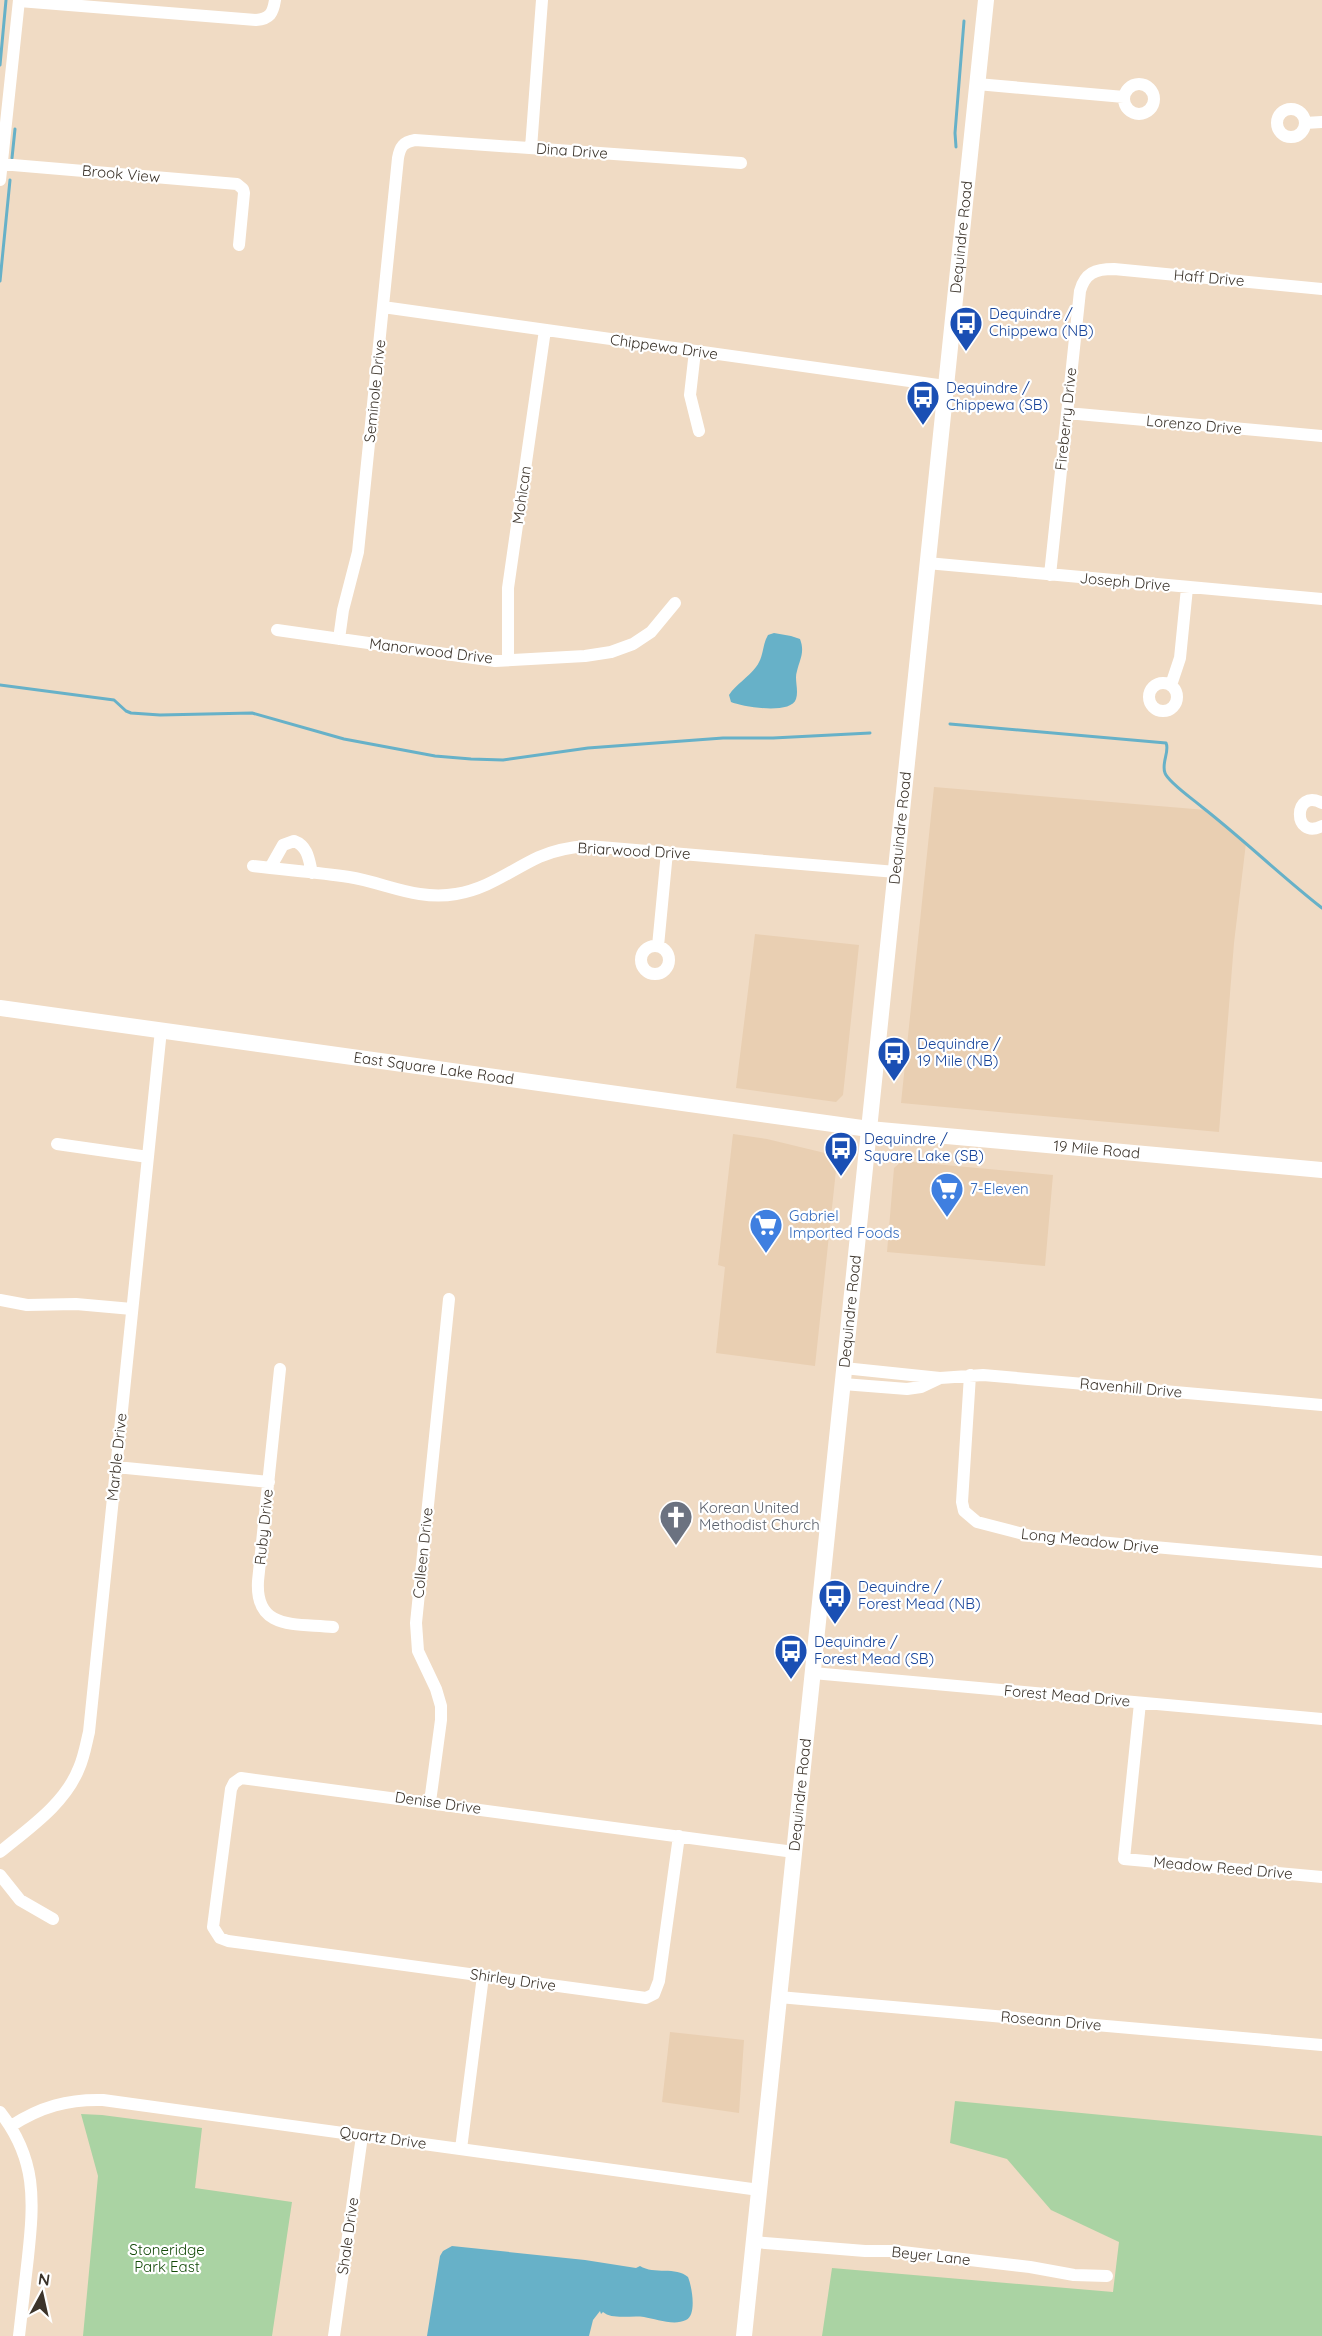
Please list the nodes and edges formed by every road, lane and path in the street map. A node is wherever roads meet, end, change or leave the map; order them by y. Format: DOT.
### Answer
graph roads {
  1 [pos="19,0"];
  2 [pos="275,0"];
  3 [pos="542,0"];
  4 [pos="986,0"];
  5 [pos="977,84"];
  6 [pos="1124,98"];
  7 [pos="1322,122"];
  8 [pos="1305,123"];
  9 [pos="405,143"];
  10 [pos="531,148"];
  11 [pos="741,163"];
  12 [pos="1,164"];
  13 [pos="0,180"];
  14 [pos="239,245"];
  15 [pos="1095,270"];
  16 [pos="1322,289"];
  17 [pos="383,307"];
  18 [pos="545,330"];
  19 [pos="695,351"];
  20 [pos="945,386"];
  21 [pos="1067,413"];
  22 [pos="699,431"];
  23 [pos="1322,436"];
  24 [pos="927,563"];
  25 [pos="1050,575"];
  26 [pos="1187,588"];
  27 [pos="1322,599"];
  28 [pos="675,603"];
  29 [pos="277,630"];
  30 [pos="339,639"];
  31 [pos="508,660"];
  32 [pos="1171,685"];
  33 [pos="1322,802"];
  34 [pos="1322,826"];
  35 [pos="667,852"];
  36 [pos="253,866"];
  37 [pos="270,868"];
  38 [pos="896,872"];
  39 [pos="312,873"];
  40 [pos="658,946"];
  41 [pos="0,1008"];
  42 [pos="161,1030"];
  43 [pos="869,1129"];
  44 [pos="57,1144"];
  45 [pos="148,1157"];
  46 [pos="1322,1170"];
  47 [pos="449,1299"];
  48 [pos="0,1300"];
  49 [pos="132,1309"];
  50 [pos="280,1369"];
  51 [pos="970,1375"];
  52 [pos="843,1376"];
  53 [pos="1322,1405"];
  54 [pos="116,1467"];
  55 [pos="269,1482"];
  56 [pos="1322,1562"];
  57 [pos="333,1627"];
  58 [pos="813,1673"];
  59 [pos="1140,1703"];
  60 [pos="1322,1719"];
  61 [pos="430,1802"];
  62 [pos="679,1836"];
  63 [pos="0,1852"];
  64 [pos="794,1852"];
  65 [pos="0,1875"];
  66 [pos="1322,1877"];
  67 [pos="53,1919"];
  68 [pos="216,1933"];
  69 [pos="483,1976"];
  70 [pos="779,1997"];
  71 [pos="1322,2045"];
  72 [pos="0,2112"];
  73 [pos="11,2126"];
  74 [pos="362,2136"];
  75 [pos="460,2149"];
  76 [pos="759,2190"];
  77 [pos="754,2242"];
  78 [pos="1107,2276"];
  79 [pos="19,2336"];
  80 [pos="334,2336"];
  81 [pos="744,2336"];
  1 -- 2 [label="street"];
  1 -- 12 [label="street"];
  3 -- 10 [label="street"];
  4 -- 5 [label="main road, Dequindre Road"];
  5 -- 6 [label="street"];
  5 -- 20 [label="main road, Dequindre Road"];
  7 -- 8 [label="street"];
  9 -- 10 [label="street, Dina Drive"];
  9 -- 17 [label="street, Seminole Drive"];
  10 -- 11 [label="street, Dina Drive"];
  12 -- 13 [label="street"];
  12 -- 14 [label="street, Brook View"];
  15 -- 16 [label="street, Haff Drive"];
  15 -- 21 [label="street, Fireberry Drive"];
  17 -- 18 [label="street, Chippewa Drive"];
  17 -- 30 [label="street, Seminole Drive"];
  18 -- 19 [label="street, Chippewa Drive"];
  18 -- 31 [label="street, Mohican"];
  19 -- 20 [label="street, Chippewa Drive"];
  19 -- 22 [label="street"];
  20 -- 24 [label="main road, Dequindre Road"];
  21 -- 23 [label="street, Lorenzo Drive"];
  21 -- 25 [label="street, Fireberry Drive"];
  24 -- 25 [label="street, Joseph Drive"];
  24 -- 38 [label="main road, Dequindre Road"];
  25 -- 26 [label="street, Joseph Drive"];
  26 -- 27 [label="street, Joseph Drive"];
  26 -- 32 [label="street"];
  28 -- 31 [label="street, Manorwood Drive"];
  29 -- 30 [label="street, Manorwood Drive"];
  30 -- 31 [label="street, Manorwood Drive"];
  33 -- 34 [label="street"];
  35 -- 38 [label="street, Briarwood Drive"];
  35 -- 39 [label="street, Briarwood Drive"];
  35 -- 40 [label="street"];
  36 -- 37 [label="street, Briarwood Drive"];
  37 -- 39 [label="street, Briarwood Drive"];
  37 -- 39 [label="street"];
  38 -- 43 [label="main road, Dequindre Road"];
  41 -- 42 [label="main road, East Square Lake Road"];
  42 -- 43 [label="main road, East Square Lake Road"];
  42 -- 45 [label="street, Marble Drive"];
  43 -- 46 [label="main road, 19 Mile Road"];
  43 -- 52 [label="main road, Dequindre Road"];
  44 -- 45 [label="street"];
  45 -- 49 [label="street, Marble Drive"];
  47 -- 61 [label="street, Colleen Drive"];
  48 -- 49 [label="street"];
  49 -- 54 [label="street, Marble Drive"];
  50 -- 55 [label="street, Ruby Drive"];
  51 -- 52 [label="street, Ravenhill Drive"];
  51 -- 53 [label="street, Ravenhill Drive"];
  51 -- 56 [label="street, Long Meadow Drive"];
  52 -- 58 [label="main road, Dequindre Road"];
  54 -- 55 [label="street"];
  54 -- 63 [label="street, Marble Drive"];
  55 -- 57 [label="street, Ruby Drive"];
  58 -- 59 [label="street, Forest Mead Drive"];
  58 -- 64 [label="main road, Dequindre Road"];
  59 -- 60 [label="street, Forest Mead Drive"];
  59 -- 66 [label="street, Meadow Reed Drive"];
  61 -- 62 [label="street, Denise Drive"];
  61 -- 68 [label="street, Denise Drive"];
  62 -- 64 [label="street, Denise Drive"];
  62 -- 69 [label="street, Shirley Drive"];
  64 -- 70 [label="main road, Dequindre Road"];
  65 -- 67 [label="street"];
  68 -- 69 [label="street, Shirley Drive"];
  69 -- 75 [label="street"];
  70 -- 71 [label="street, Roseann Drive"];
  70 -- 76 [label="main road, Dequindre Road"];
  72 -- 73 [label="street"];
  73 -- 74 [label="street, Quartz Drive"];
  73 -- 79 [label="street"];
  74 -- 75 [label="street, Quartz Drive"];
  74 -- 80 [label="street, Shale Drive"];
  75 -- 76 [label="street, Quartz Drive"];
  76 -- 77 [label="main road, Dequindre Road"];
  77 -- 78 [label="street, Beyer Lane"];
  77 -- 81 [label="main road, Dequindre Road"];
}
